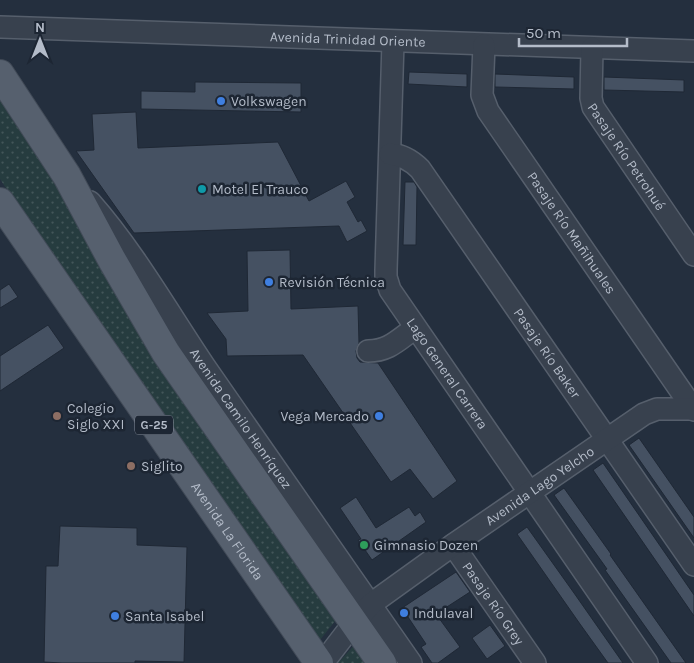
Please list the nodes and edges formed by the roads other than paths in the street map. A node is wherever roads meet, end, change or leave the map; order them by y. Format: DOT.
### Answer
graph roads {
  1 [pos="0,27"];
  2 [pos="393,42"];
  3 [pos="484,45"];
  4 [pos="592,48"];
  5 [pos="694,51"];
  6 [pos="0,74"];
  7 [pos="390,154"];
  8 [pos="0,202"];
  9 [pos="694,255"];
  10 [pos="415,328"];
  11 [pos="368,351"];
  12 [pos="694,410"];
  13 [pos="607,440"];
  14 [pos="529,493"];
  15 [pos="453,545"];
  16 [pos="694,565"];
  17 [pos="363,614"];
  18 [pos="319,663"];
  19 [pos="323,663"];
  20 [pos="382,663"];
  21 [pos="411,663"];
  22 [pos="534,663"];
  23 [pos="647,663"];
  1 -- 2 [label="street, Avenida Trinidad Oriente"];
  2 -- 3 [label="street, Avenida Trinidad Oriente"];
  2 -- 7 [label="street, Lago General Carrera"];
  3 -- 4 [label="street, Avenida Trinidad Oriente"];
  3 -- 12 [label="street, Pasaje Río Mañihuales"];
  4 -- 5 [label="street, Avenida Trinidad Oriente"];
  4 -- 9 [label="street, Pasaje Río Petrohué"];
  6 -- 17 [label="main road, Avenida Camilo Henríquez"];
  7 -- 10 [label="street, Lago General Carrera"];
  7 -- 13 [label="street, Pasaje Río Baker"];
  8 -- 18 [label="main road, Avenida La Florida / G-25"];
  10 -- 11 [label="street"];
  10 -- 14 [label="street, Lago General Carrera"];
  12 -- 13 [label="street, Avenida Lago Yelcho"];
  13 -- 14 [label="street, Avenida Lago Yelcho"];
  13 -- 16 [label="street, Pasaje Río Baker"];
  14 -- 15 [label="street, Avenida Lago Yelcho"];
  14 -- 23 [label="street, Lago General Carrera"];
  15 -- 17 [label="street, Avenida Lago Yelcho"];
  15 -- 22 [label="street, Pasaje Río Grey"];
  17 -- 19 [label="street, Avenida Lago Yelcho"];
  17 -- 20 [label="main road, Avenida Camilo Henríquez"];
  17 -- 21 [label="street, Avenida Camilo Henríquez"];
}
